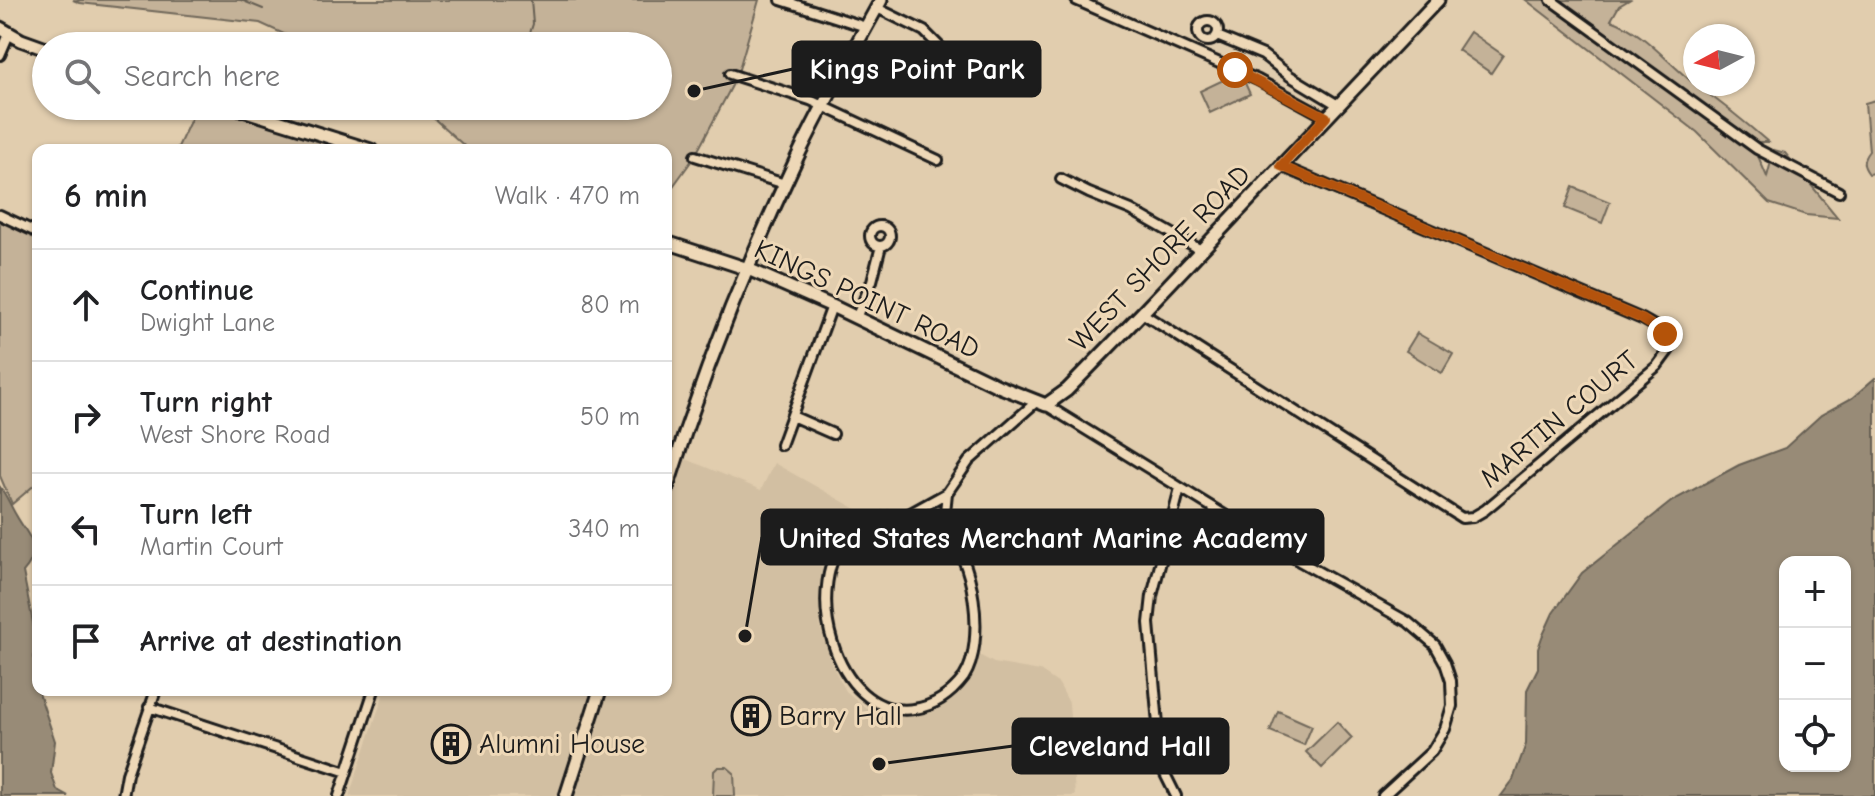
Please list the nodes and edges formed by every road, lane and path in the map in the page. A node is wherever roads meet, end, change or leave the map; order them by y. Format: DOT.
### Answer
graph roads {
  1 [pos="781,0"];
  2 [pos="1076,0"];
  3 [pos="1438,0"];
  4 [pos="1551,0"];
  5 [pos="879,4"];
  6 [pos="866,27"];
  7 [pos="5,31"];
  8 [pos="1217,36"];
  9 [pos="32,43"];
  10 [pos="0,55"];
  11 [pos="997,66"];
  12 [pos="730,74"];
  13 [pos="1338,105"];
  14 [pos="823,107"];
  15 [pos="1326,117"];
  16 [pos="274,120"];
  17 [pos="349,144"];
  18 [pos="695,156"];
  19 [pos="938,160"];
  20 [pos="1281,166"];
  21 [pos="1061,179"];
  22 [pos="785,184"];
  23 [pos="1839,192"];
  24 [pos="0,215"];
  25 [pos="32,230"];
  26 [pos="672,244"];
  27 [pos="881,246"];
  28 [pos="1201,250"];
  29 [pos="748,269"];
  30 [pos="832,306"];
  31 [pos="1142,313"];
  32 [pos="856,318"];
  33 [pos="1041,404"];
  34 [pos="792,416"];
  35 [pos="833,434"];
  36 [pos="781,445"];
  37 [pos="672,461"];
  38 [pos="1180,488"];
  39 [pos="947,493"];
  40 [pos="908,515"];
  41 [pos="949,536"];
  42 [pos="154,696"];
  43 [pos="372,696"];
  44 [pos="598,696"];
  45 [pos="149,707"];
  46 [pos="347,772"];
  47 [pos="123,796"];
  48 [pos="339,796"];
  49 [pos="566,796"];
  50 [pos="1176,796"];
  51 [pos="1383,796"];
  1 -- 6 [label="street"];
  2 -- 15 [label="street"];
  3 -- 13 [label="main road, WEST SHORE ROAD"];
  4 -- 23 [label="street"];
  5 -- 6 [label="main road"];
  5 -- 11 [label="street"];
  6 -- 14 [label="main road"];
  7 -- 9 [label="main road"];
  7 -- 10 [label="street"];
  8 -- 13 [label="street"];
  12 -- 14 [label="street"];
  13 -- 15 [label="main road, WEST SHORE ROAD"];
  14 -- 19 [label="street"];
  14 -- 22 [label="main road"];
  15 -- 20 [label="main road, WEST SHORE ROAD"];
  16 -- 17 [label="main road"];
  18 -- 22 [label="street"];
  20 -- 28 [label="main road, WEST SHORE ROAD"];
  20 -- 31 [label="street, MARTIN COURT"];
  21 -- 28 [label="street"];
  22 -- 29 [label="main road"];
  24 -- 25 [label="street"];
  26 -- 29 [label="main road, KINGS POINT ROAD"];
  27 -- 32 [label="street"];
  28 -- 31 [label="main road, WEST SHORE ROAD"];
  29 -- 30 [label="main road, KINGS POINT ROAD"];
  29 -- 37 [label="main road"];
  30 -- 32 [label="main road, KINGS POINT ROAD"];
  30 -- 34 [label="street"];
  31 -- 33 [label="main road, WEST SHORE ROAD"];
  32 -- 33 [label="main road, KINGS POINT ROAD"];
  33 -- 38 [label="street"];
  33 -- 39 [label="street"];
  34 -- 35 [label="street"];
  34 -- 36 [label="street"];
  38 -- 50 [label="street"];
  38 -- 51 [label="street"];
  39 -- 40 [label="street"];
  39 -- 41 [label="street"];
  40 -- 41 [label="street"];
  40 -- 41 [label="street"];
  42 -- 45 [label="street"];
  43 -- 46 [label="street"];
  44 -- 49 [label="main road"];
  45 -- 46 [label="street"];
  45 -- 47 [label="street"];
  46 -- 48 [label="street"];
}
